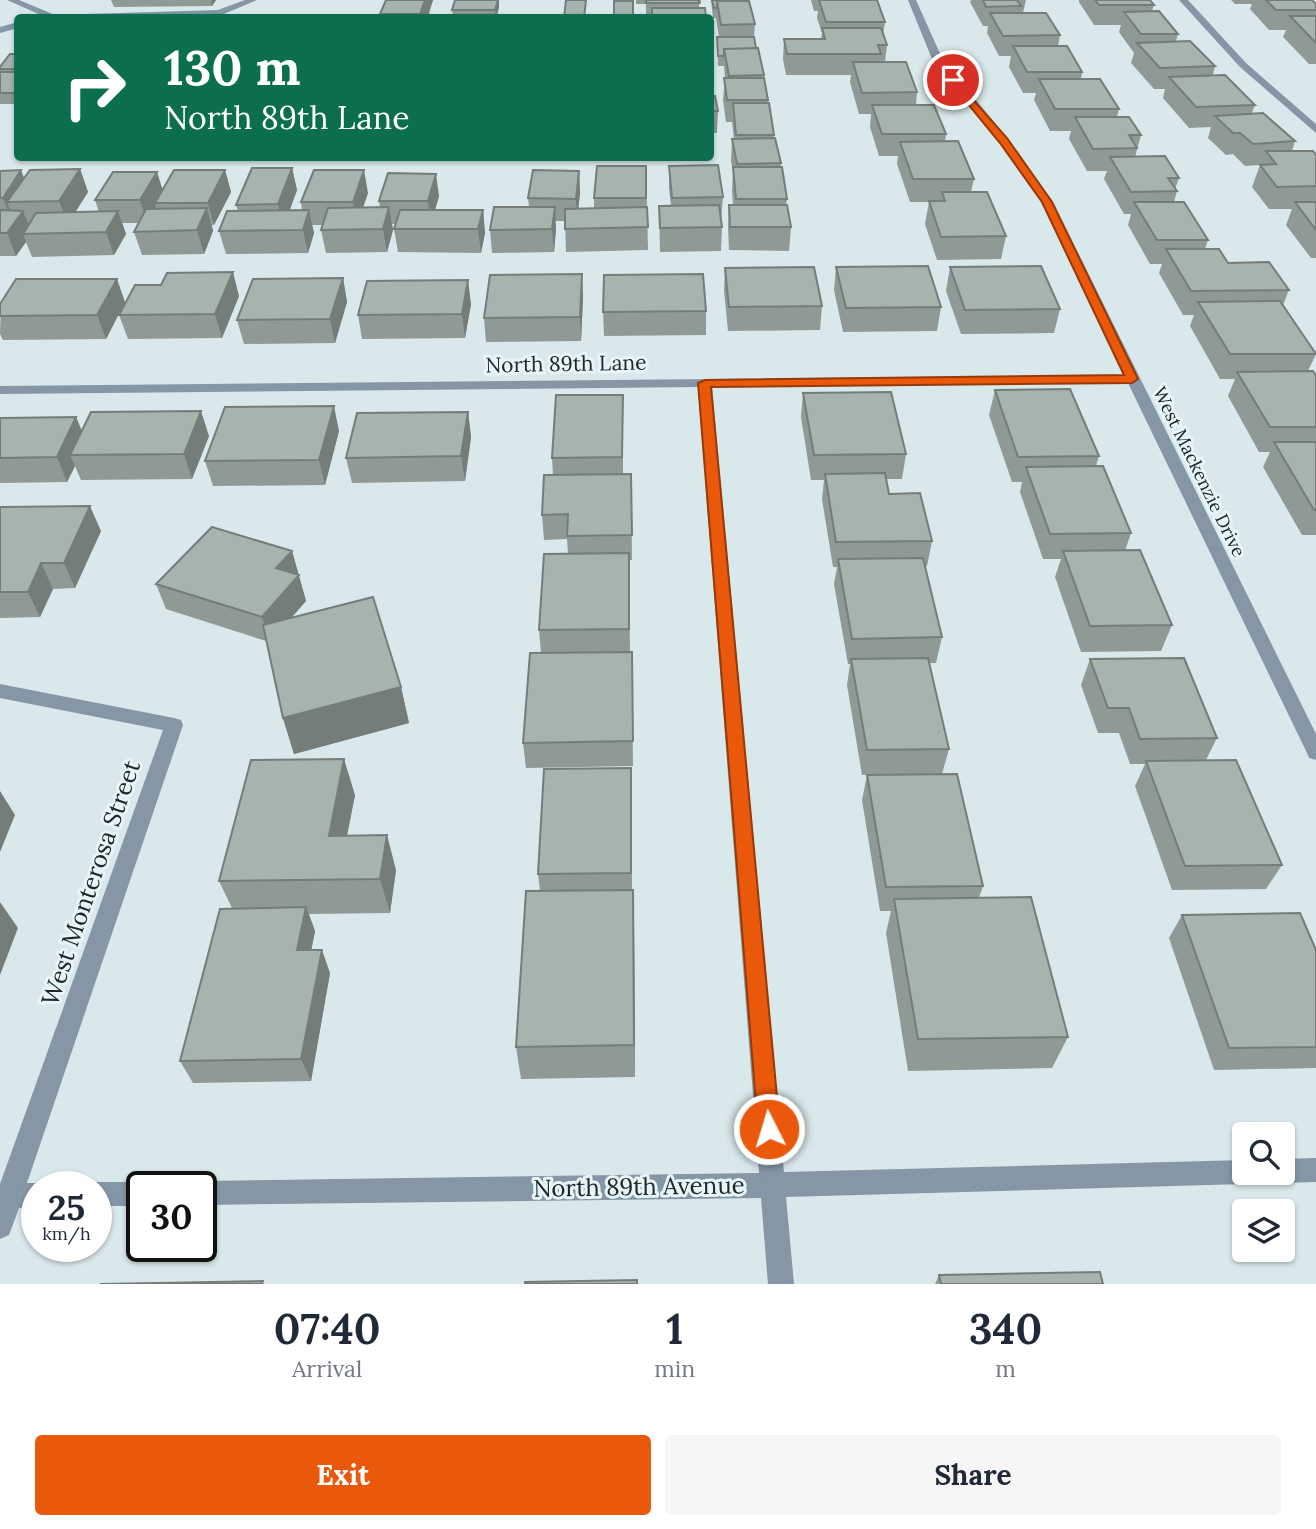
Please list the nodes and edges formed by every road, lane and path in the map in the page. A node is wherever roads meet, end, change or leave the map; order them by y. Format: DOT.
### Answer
graph roads {
  1 [pos="11,0"];
  2 [pos="253,0"];
  3 [pos="912,0"];
  4 [pos="1183,0"];
  5 [pos="41,14"];
  6 [pos="64,14"];
  7 [pos="1316,130"];
  8 [pos="1132,379"];
  9 [pos="705,383"];
  10 [pos="0,390"];
  11 [pos="0,691"];
  12 [pos="1316,753"];
  13 [pos="1316,1170"];
  14 [pos="1295,1171"];
  15 [pos="1232,1172"];
  16 [pos="773,1185"];
  17 [pos="217,1193"];
  18 [pos="5,1196"];
  19 [pos="0,1226"];
  20 [pos="782,1284"];
  1 -- 5 [label="street"];
  2 -- 6 [label="street"];
  3 -- 8 [label="street, West Mackenzie Drive"];
  4 -- 7 [label="street"];
  8 -- 9 [label="street, North 89th Lane"];
  8 -- 12 [label="street, West Mackenzie Drive"];
  9 -- 10 [label="street, North 89th Lane"];
  9 -- 16 [label="street"];
  11 -- 18 [label="street, West Monterosa Street"];
  13 -- 14 [label="street"];
  15 -- 16 [label="street, North 89th Avenue"];
  16 -- 17 [label="street, North 89th Avenue"];
  16 -- 20 [label="street"];
  18 -- 19 [label="street, West Monterosa Street"];
}
